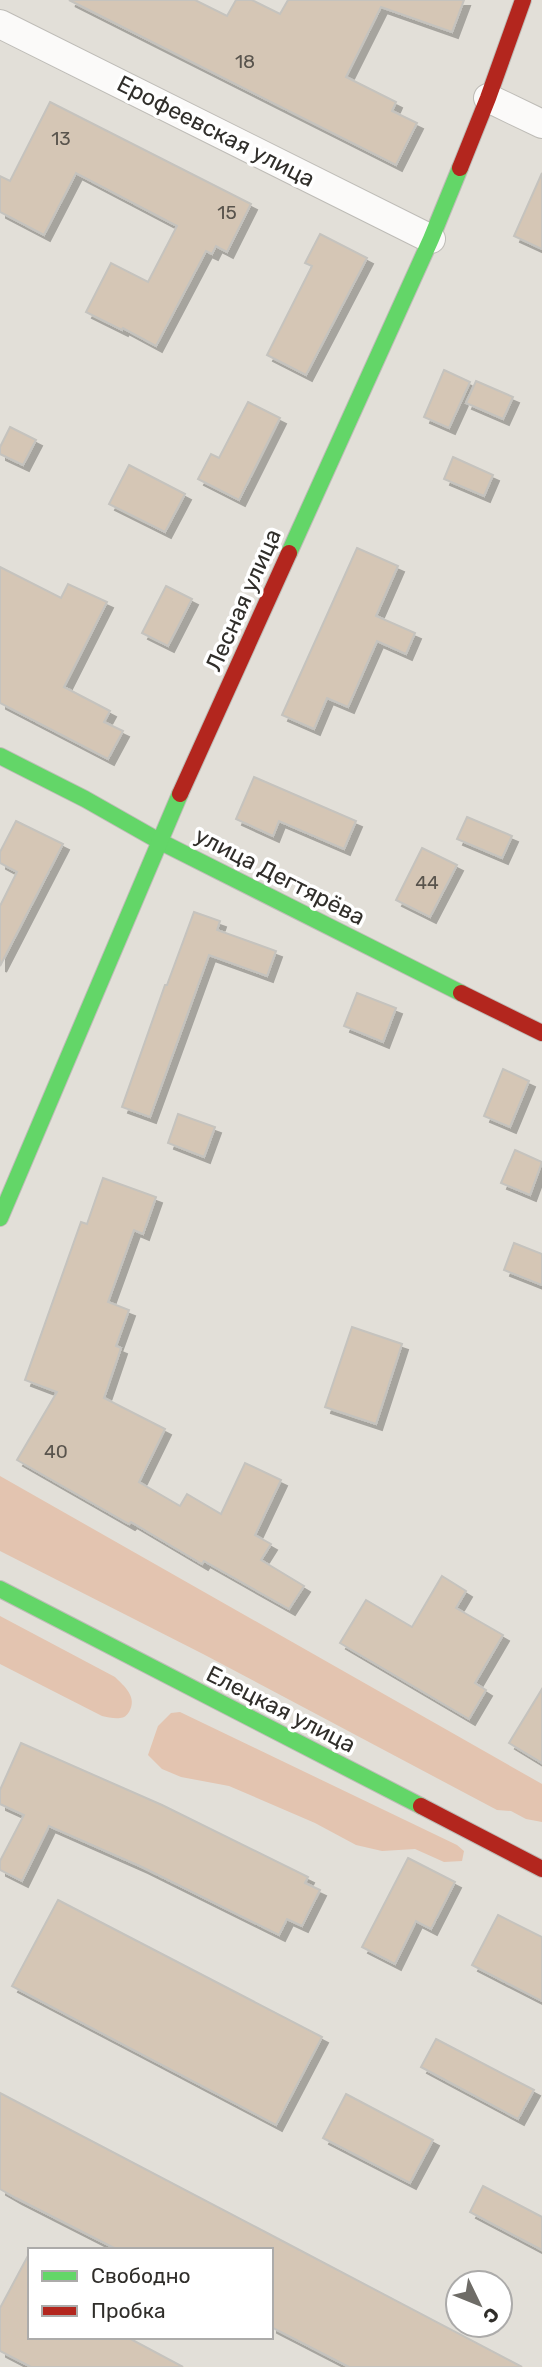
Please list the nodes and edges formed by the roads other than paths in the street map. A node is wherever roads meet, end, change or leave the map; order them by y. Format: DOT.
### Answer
graph roads {
  1 [pos="523,0"];
  2 [pos="0,23"];
  3 [pos="488,98"];
  4 [pos="542,124"];
  5 [pos="431,239"];
  6 [pos="0,756"];
  7 [pos="159,841"];
  8 [pos="542,1032"];
  9 [pos="0,1218"];
  10 [pos="0,1589"];
  11 [pos="542,1869"];
  1 -- 3 [label="street, Лесная улица"];
  2 -- 5 [label="street, Ерофеевская улица"];
  3 -- 4 [label="street"];
  3 -- 5 [label="street, Лесная улица"];
  5 -- 7 [label="street, Лесная улица"];
  6 -- 7 [label="street, улица Дегтярёва"];
  7 -- 8 [label="street, улица Дегтярёва"];
  7 -- 9 [label="street, Лесная улица"];
  10 -- 11 [label="street, Елецкая улица"];
}
